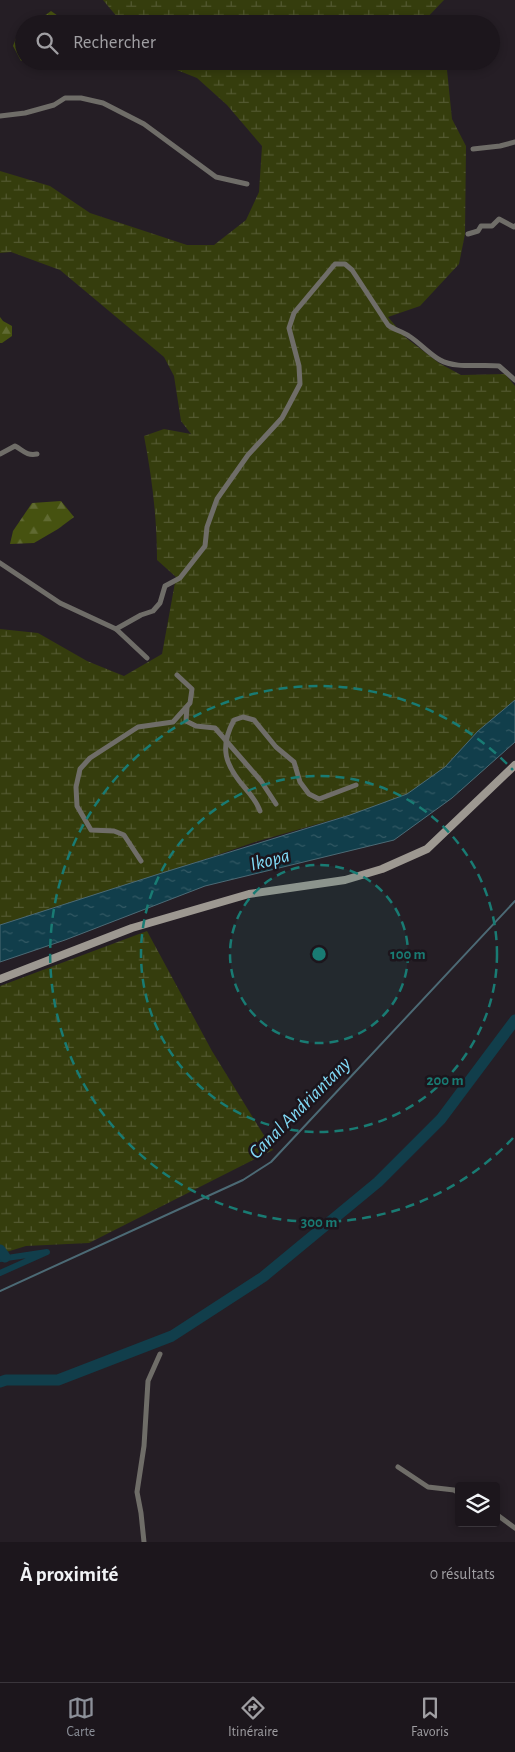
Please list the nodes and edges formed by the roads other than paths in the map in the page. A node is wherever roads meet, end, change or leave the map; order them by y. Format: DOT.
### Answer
graph roads {
  1 [pos="0,116"];
  2 [pos="515,142"];
  3 [pos="473,149"];
  4 [pos="248,184"];
  5 [pos="515,226"];
  6 [pos="468,234"];
  7 [pos="515,380"];
  8 [pos="0,454"];
  9 [pos="37,454"];
  10 [pos="0,562"];
  11 [pos="116,629"];
  12 [pos="147,658"];
  13 [pos="177,675"];
  14 [pos="187,707"];
  15 [pos="226,741"];
  16 [pos="515,765"];
  17 [pos="356,785"];
  18 [pos="276,804"];
  19 [pos="260,811"];
  20 [pos="141,860"];
  21 [pos="0,979"];
  22 [pos="160,1354"];
  23 [pos="398,1467"];
  24 [pos="455,1491"];
  25 [pos="500,1517"];
  26 [pos="515,1528"];
  27 [pos="144,1542"];
  1 -- 4 [label="street"];
  2 -- 3 [label="street"];
  5 -- 6 [label="street"];
  7 -- 11 [label="street"];
  8 -- 9 [label="street"];
  10 -- 11 [label="street"];
  11 -- 12 [label="street"];
  13 -- 14 [label="street"];
  14 -- 15 [label="street"];
  14 -- 20 [label="street"];
  15 -- 17 [label="street"];
  15 -- 18 [label="street"];
  15 -- 19 [label="street"];
  16 -- 21 [label="main road"];
  22 -- 27 [label="street"];
  23 -- 24 [label="street"];
  25 -- 26 [label="street"];
}
